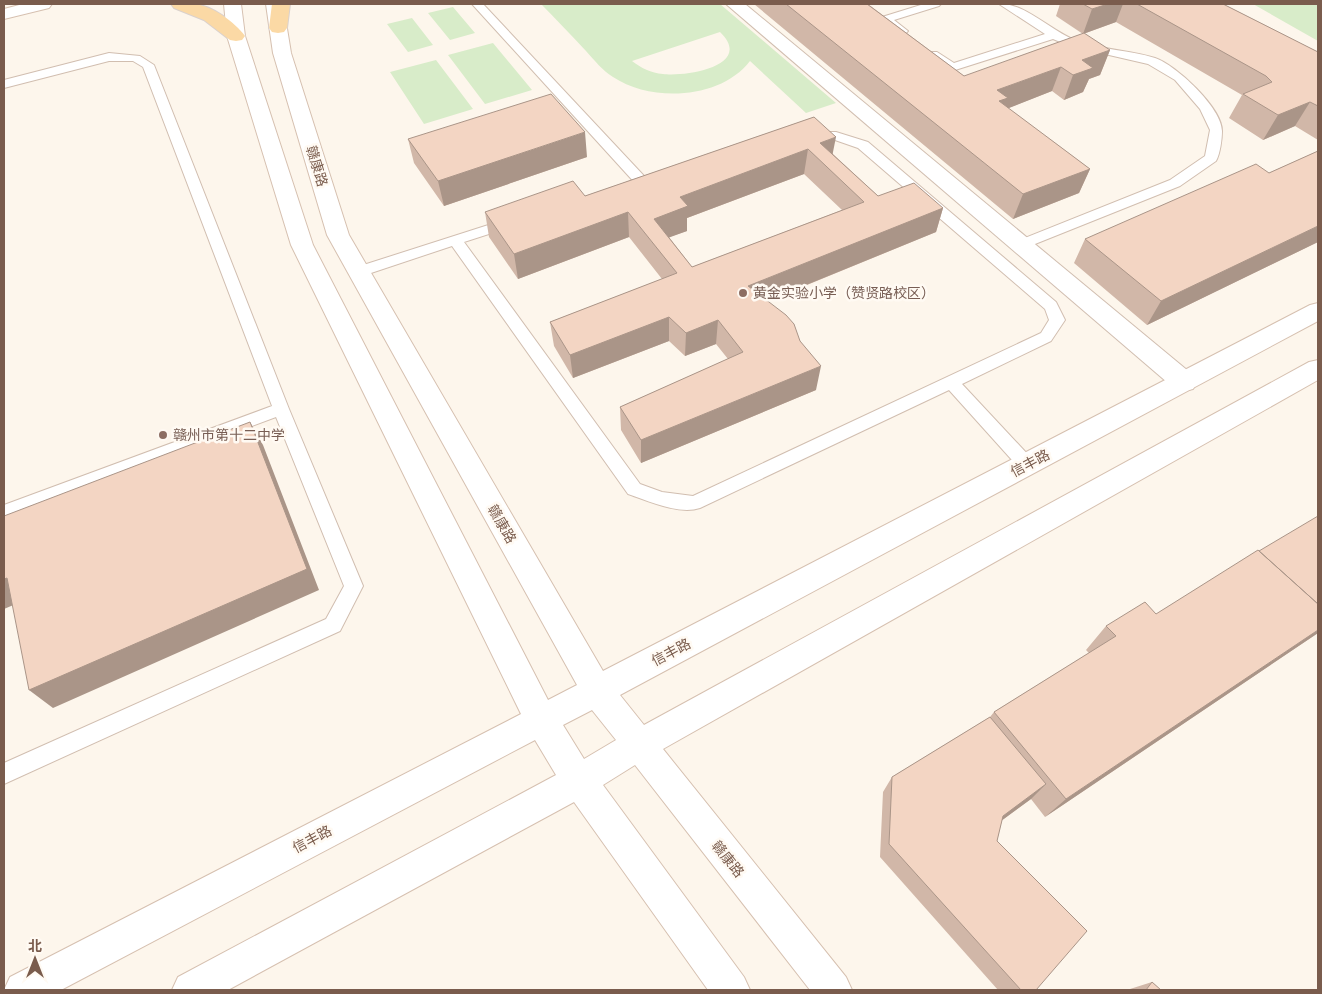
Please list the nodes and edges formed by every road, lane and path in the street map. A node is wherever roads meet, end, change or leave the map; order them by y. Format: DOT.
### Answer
graph roads {
  1 [pos="43,4"];
  2 [pos="180,4"];
  3 [pos="232,4"];
  4 [pos="477,4"];
  5 [pos="735,4"];
  6 [pos="935,4"];
  7 [pos="1005,4"];
  8 [pos="278,12"];
  9 [pos="4,14"];
  10 [pos="1054,35"];
  11 [pos="236,36"];
  12 [pos="4,84"];
  13 [pos="799,136"];
  14 [pos="658,174"];
  15 [pos="640,180"];
  16 [pos="621,186"];
  17 [pos="520,220"];
  18 [pos="456,241"];
  19 [pos="1020,246"];
  20 [pos="359,272"];
  21 [pos="1318,311"];
  22 [pos="1318,369"];
  23 [pos="951,382"];
  24 [pos="1184,382"];
  25 [pos="281,409"];
  26 [pos="1027,464"];
  27 [pos="4,512"];
  28 [pos="597,691"];
  29 [pos="541,720"];
  30 [pos="638,745"];
  31 [pos="4,774"];
  32 [pos="579,780"];
  33 [pos="23,990"];
  34 [pos="191,990"];
  35 [pos="731,990"];
  36 [pos="833,990"];
  1 -- 9 [label="main road"];
  2 -- 11 [label="main road"];
  3 -- 11 [label="main road"];
  4 -- 15 [label="lane"];
  5 -- 19 [label="main road"];
  6 -- 10 [label="lane"];
  7 -- 10 [label="lane"];
  8 -- 20 [label="main road, 赣康路"];
  10 -- 19 [label="lane"];
  11 -- 29 [label="main road"];
  12 -- 25 [label="lane"];
  13 -- 23 [label="lane"];
  14 -- 15 [label="lane"];
  15 -- 16 [label="lane"];
  17 -- 18 [label="lane"];
  18 -- 20 [label="lane"];
  18 -- 23 [label="lane"];
  19 -- 24 [label="main road"];
  20 -- 28 [label="main road, 赣康路"];
  21 -- 24 [label="main road, 信丰路"];
  22 -- 30 [label="main road"];
  23 -- 26 [label="lane"];
  24 -- 26 [label="main road, 信丰路"];
  25 -- 27 [label="lane"];
  25 -- 31 [label="lane"];
  26 -- 28 [label="main road, 信丰路"];
  28 -- 29 [label="main road, 信丰路"];
  28 -- 30 [label="main road, 赣康路"];
  29 -- 32 [label="main road"];
  29 -- 33 [label="main road, 信丰路"];
  30 -- 32 [label="main road"];
  30 -- 36 [label="main road, 赣康路"];
  32 -- 34 [label="main road"];
  32 -- 35 [label="main road"];
}
